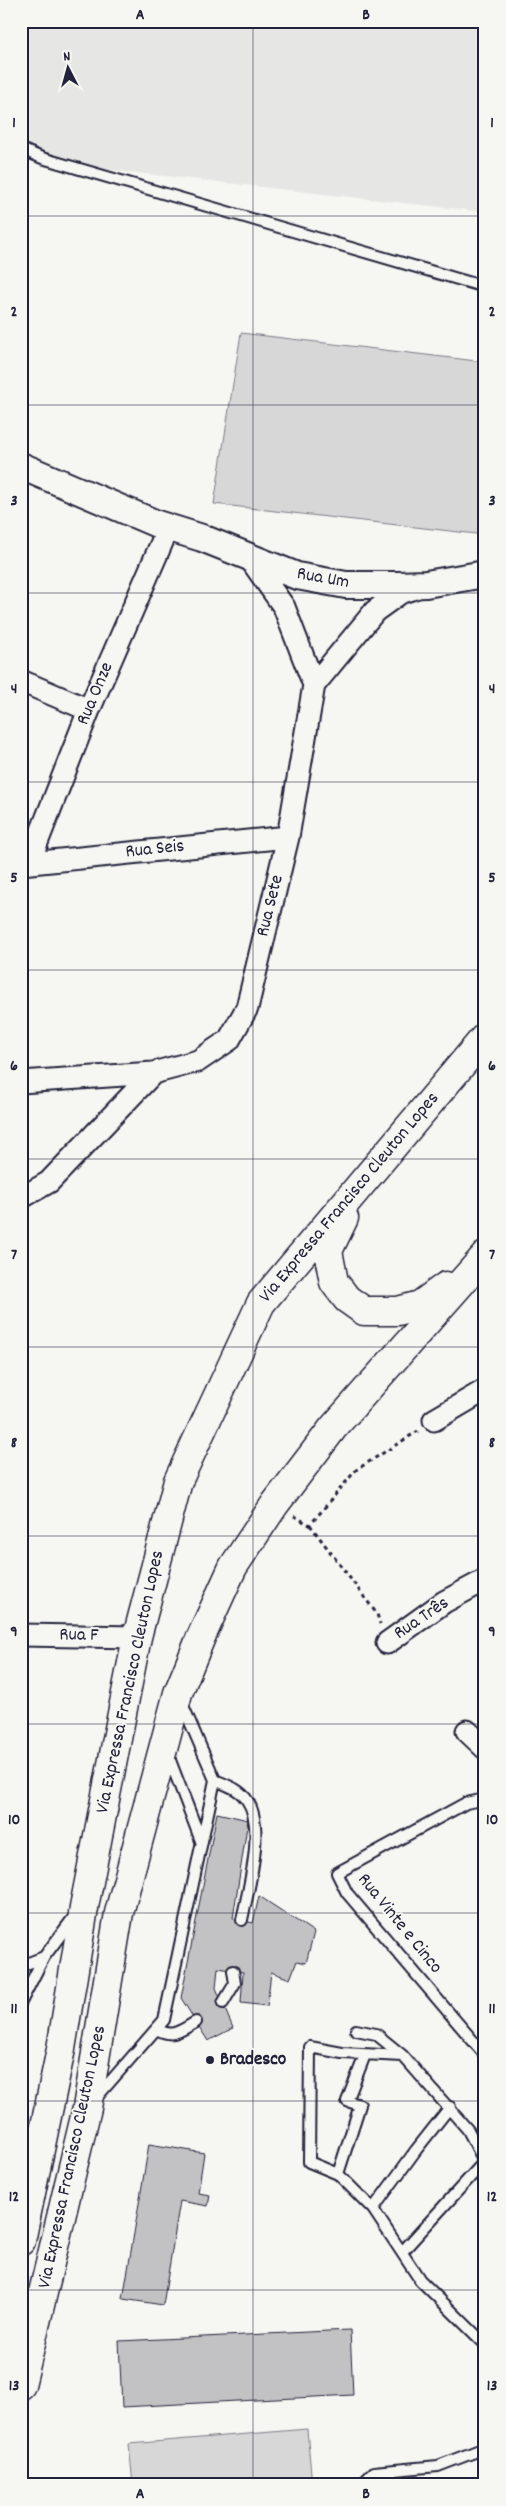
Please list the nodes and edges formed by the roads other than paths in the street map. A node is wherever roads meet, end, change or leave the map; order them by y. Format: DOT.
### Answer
graph roads {
  1 [pos="21,149"];
  2 [pos="485,287"];
  3 [pos="21,454"];
  4 [pos="21,466"];
  5 [pos="169,526"];
  6 [pos="248,556"];
  7 [pos="485,574"];
  8 [pos="426,584"];
  9 [pos="21,681"];
  10 [pos="314,685"];
  11 [pos="88,710"];
  12 [pos="288,837"];
  13 [pos="25,863"];
  14 [pos="485,1037"];
  15 [pos="153,1073"];
  16 [pos="21,1082"];
  17 [pos="357,1189"];
  18 [pos="21,1198"];
  19 [pos="485,1256"];
  20 [pos="485,1390"];
  21 [pos="434,1420"];
  22 [pos="485,1580"];
  23 [pos="21,1635"];
  24 [pos="137,1637"];
  25 [pos="386,1643"];
  26 [pos="178,1693"];
  27 [pos="467,1731"];
  28 [pos="163,1744"];
  29 [pos="485,1748"];
  30 [pos="215,1780"];
  31 [pos="485,1800"];
  32 [pos="201,1841"];
  33 [pos="85,1902"];
  34 [pos="242,1920"];
  35 [pos="44,1957"];
  36 [pos="21,1966"];
  37 [pos="233,1971"];
  38 [pos="21,2002"];
  39 [pos="223,2003"];
  40 [pos="196,2022"];
  41 [pos="157,2029"];
  42 [pos="356,2030"];
  43 [pos="485,2054"];
  44 [pos="365,2055"];
  45 [pos="403,2056"];
  46 [pos="87,2108"];
  47 [pos="450,2108"];
  48 [pos="484,2162"];
  49 [pos="338,2174"];
  50 [pos="373,2209"];
  51 [pos="21,2241"];
  52 [pos="402,2252"];
  53 [pos="485,2344"];
  54 [pos="21,2385"];
  55 [pos="485,2448"];
  56 [pos="361,2485"];
  1 -- 2 [label="lane"];
  3 -- 5 [label="street, Rua Um"];
  4 -- 5 [label="street, Rua Um"];
  5 -- 6 [label="street, Rua Um"];
  5 -- 11 [label="street, Rua Onze"];
  6 -- 8 [label="street, Rua Um"];
  6 -- 10 [label="street"];
  7 -- 8 [label="street, Rua Um"];
  8 -- 10 [label="street, Rua Sete"];
  9 -- 11 [label="street"];
  10 -- 12 [label="street, Rua Sete"];
  11 -- 13 [label="street, Rua Onze"];
  12 -- 13 [label="street, Rua Seis"];
  12 -- 15 [label="street, Rua Sete"];
  14 -- 17 [label="highway, Via Expressa Francisco Cleuton Lopes"];
  15 -- 16 [label="street, Rua Sete"];
  15 -- 18 [label="street"];
  17 -- 19 [label="highway"];
  17 -- 24 [label="highway, Via Expressa Francisco Cleuton Lopes"];
  19 -- 26 [label="highway, Via Expressa Francisco Cleuton Lopes"];
  20 -- 21 [label="street"];
  22 -- 25 [label="street, Rua Três"];
  23 -- 24 [label="street, Rua F"];
  24 -- 33 [label="highway, Via Expressa Francisco Cleuton Lopes"];
  26 -- 28 [label="highway, Via Expressa Francisco Cleuton Lopes"];
  26 -- 30 [label="lane"];
  27 -- 29 [label="street"];
  28 -- 32 [label="lane"];
  28 -- 46 [label="highway, Via Expressa Francisco Cleuton Lopes"];
  30 -- 32 [label="lane"];
  30 -- 34 [label="lane"];
  31 -- 43 [label="lane, Rua Vinte e Cinco"];
  32 -- 41 [label="lane"];
  33 -- 35 [label="lane"];
  33 -- 51 [label="highway, Via Expressa Francisco Cleuton Lopes"];
  35 -- 36 [label="lane"];
  35 -- 38 [label="lane"];
  37 -- 39 [label="lane"];
  40 -- 41 [label="lane"];
  41 -- 46 [label="lane"];
  42 -- 45 [label="lane"];
  44 -- 45 [label="lane"];
  44 -- 49 [label="lane"];
  44 -- 49 [label="lane"];
  45 -- 47 [label="lane"];
  46 -- 54 [label="highway, Via Expressa Francisco Cleuton Lopes"];
  47 -- 48 [label="lane"];
  47 -- 50 [label="lane"];
  48 -- 52 [label="lane"];
  49 -- 50 [label="lane"];
  50 -- 52 [label="lane"];
  52 -- 53 [label="lane"];
  55 -- 56 [label="lane"];
}
